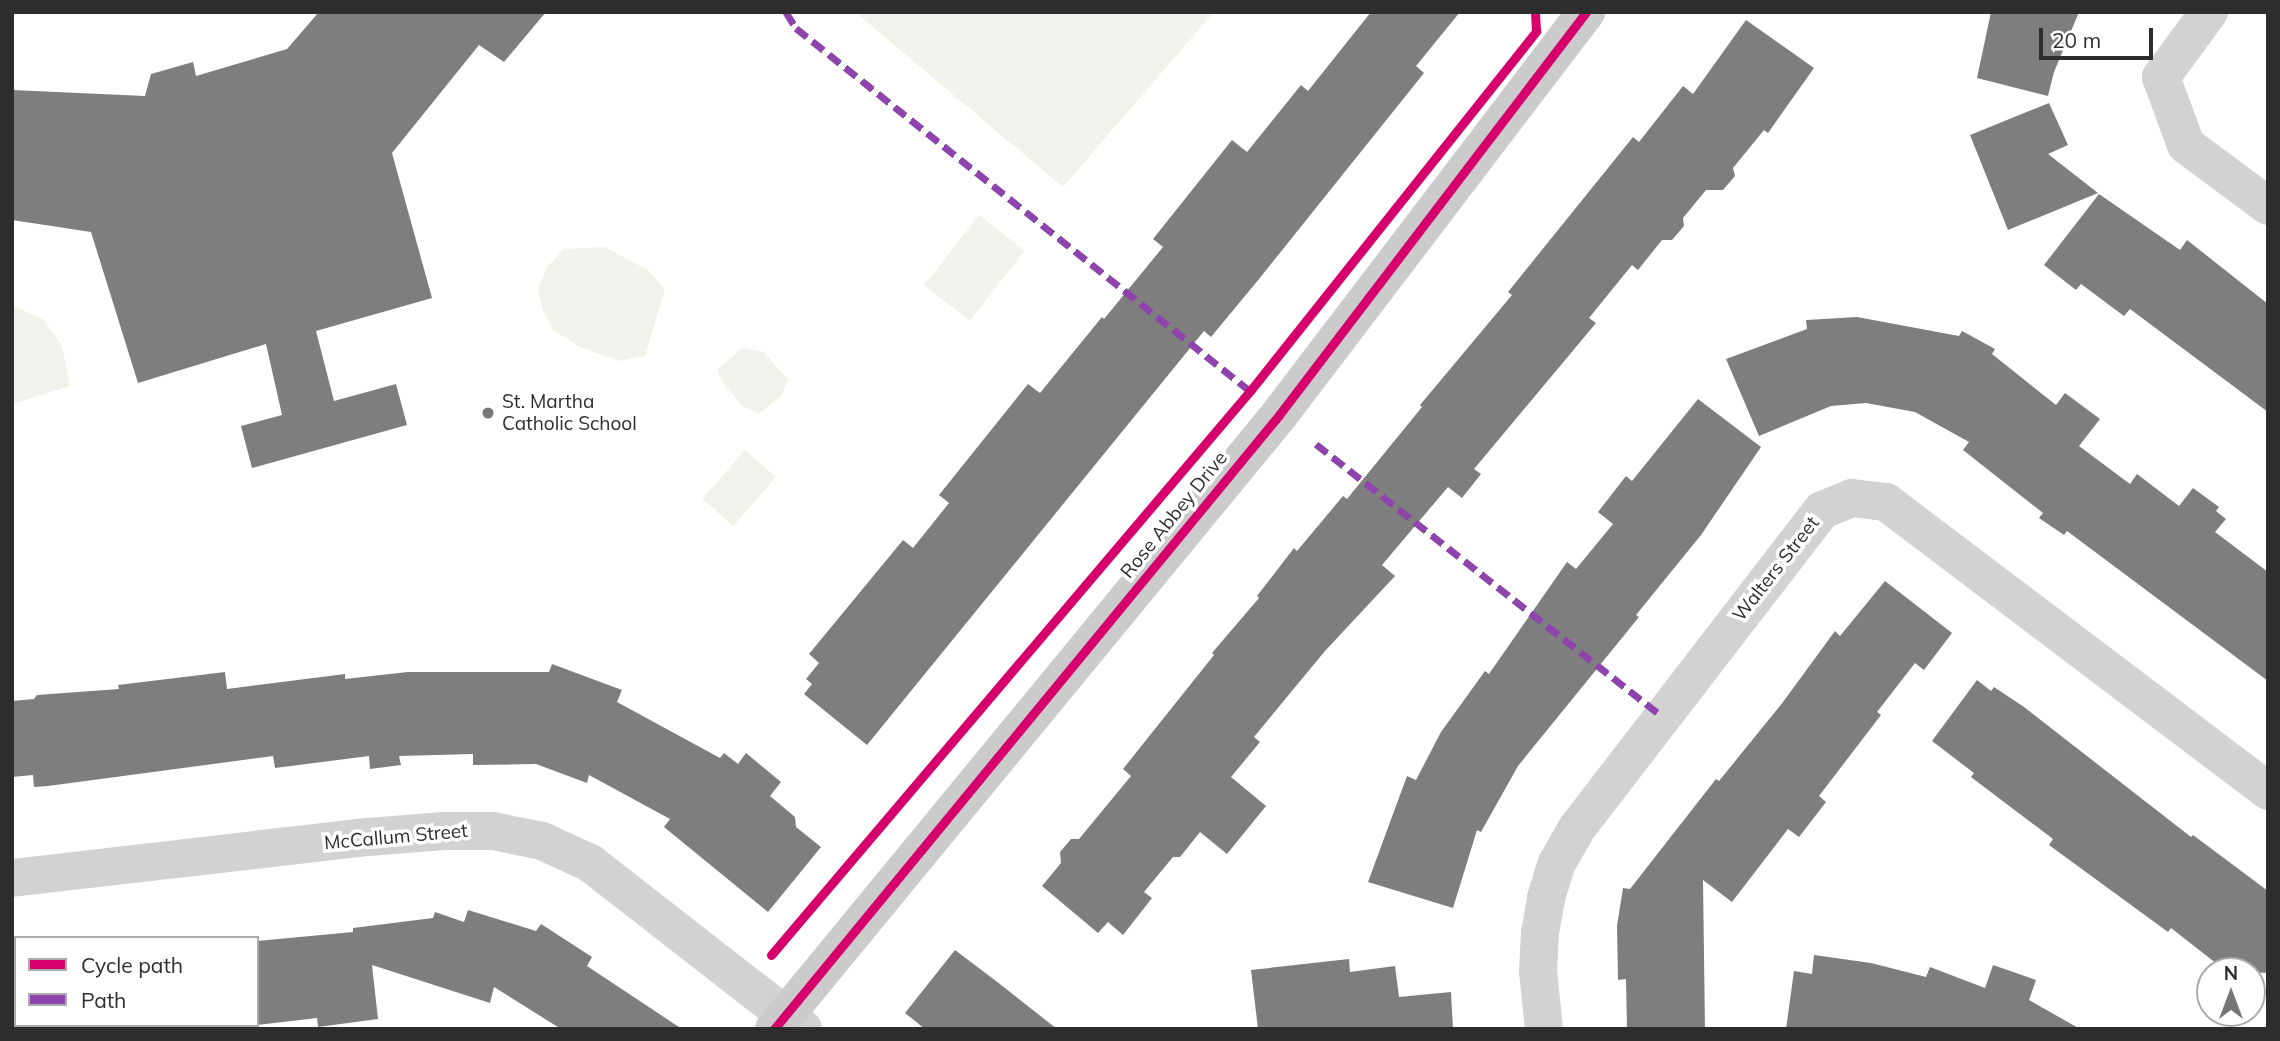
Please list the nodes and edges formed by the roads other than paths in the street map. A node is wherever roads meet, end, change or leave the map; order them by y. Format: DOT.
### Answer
graph roads {
  1 [pos="1586,12"];
  2 [pos="2209,12"];
  3 [pos="2268,206"];
  4 [pos="2268,791"];
  5 [pos="12,878"];
  6 [pos="787,1024"];
  7 [pos="1544,1029"];
  1 -- 6 [label="street, Rose Abbey Drive"];
  2 -- 3 [label="street"];
  4 -- 7 [label="street, Walters Street"];
  5 -- 6 [label="street, McCallum Street"];
}
